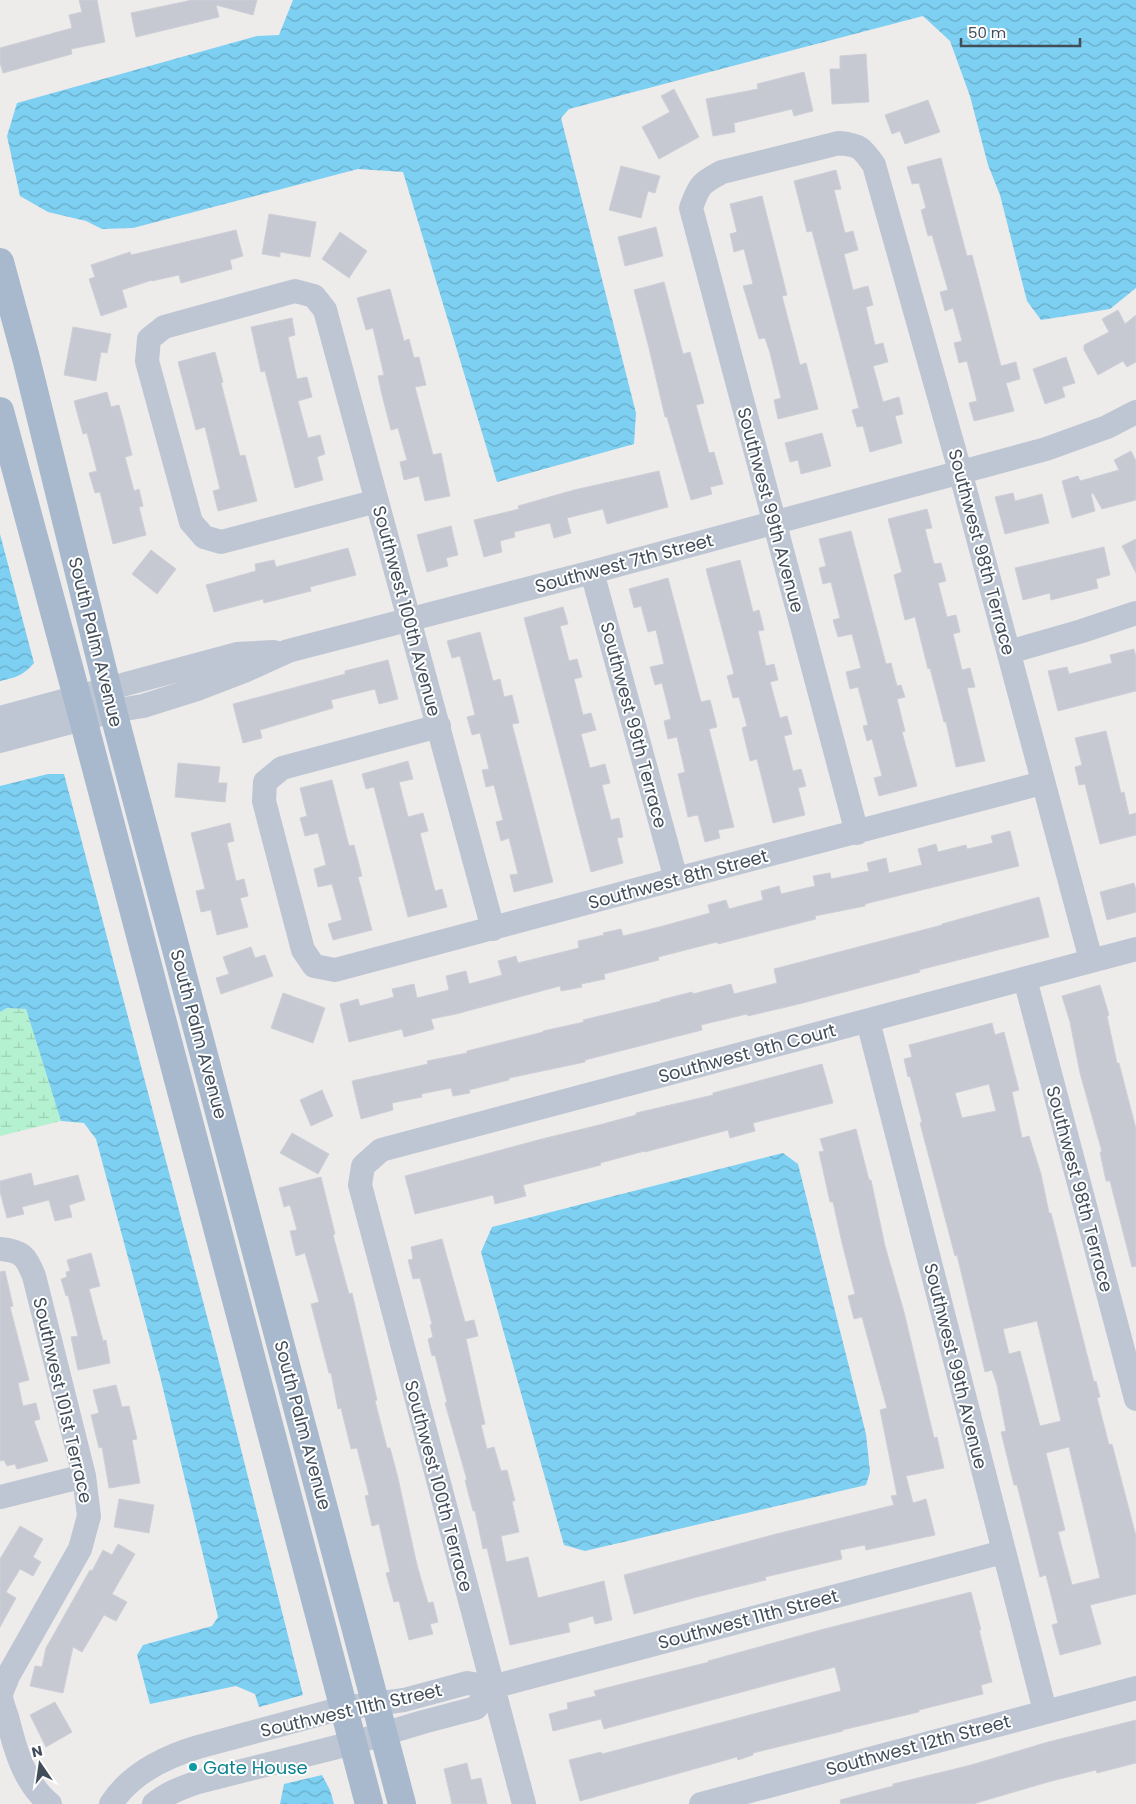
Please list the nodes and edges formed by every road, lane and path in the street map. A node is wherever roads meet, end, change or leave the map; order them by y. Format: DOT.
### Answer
graph roads {
  1 [pos="862,149"];
  2 [pos="0,262"];
  3 [pos="0,411"];
  4 [pos="1136,412"];
  5 [pos="960,471"];
  6 [pos="377,502"];
  7 [pos="774,522"];
  8 [pos="592,572"];
  9 [pos="1136,613"];
  10 [pos="409,619"];
  11 [pos="1009,652"];
  12 [pos="110,700"];
  13 [pos="80,708"];
  14 [pos="0,718"];
  15 [pos="439,726"];
  16 [pos="0,741"];
  17 [pos="1042,783"];
  18 [pos="857,833"];
  19 [pos="676,879"];
  20 [pos="493,929"];
  21 [pos="1136,949"];
  22 [pos="1091,960"];
  23 [pos="1025,979"];
  24 [pos="868,1021"];
  25 [pos="363,1166"];
  26 [pos="0,1249"];
  27 [pos="1136,1399"];
  28 [pos="84,1476"];
  29 [pos="0,1497"];
  30 [pos="1003,1552"];
  31 [pos="492,1687"];
  32 [pos="1136,1688"];
  33 [pos="1,1695"];
  34 [pos="375,1702"];
  35 [pos="343,1708"];
  36 [pos="1045,1711"];
  37 [pos="383,1734"];
  38 [pos="353,1743"];
  39 [pos="164,1760"];
  40 [pos="178,1789"];
  41 [pos="50,1804"];
  42 [pos="111,1804"];
  43 [pos="154,1804"];
  44 [pos="369,1804"];
  45 [pos="402,1804"];
  46 [pos="524,1804"];
  47 [pos="700,1804"];
  1 -- 5 [label="street, Southwest 98th Terrace"];
  1 -- 7 [label="street, Southwest 99th Avenue"];
  2 -- 12 [label="main road, South Palm Avenue"];
  3 -- 13 [label="main road, South Palm Avenue"];
  4 -- 5 [label="street, Southwest 7th Street"];
  5 -- 7 [label="street, Southwest 7th Street"];
  5 -- 11 [label="street, Southwest 98th Terrace"];
  6 -- 6 [label="street, Southwest 100th Avenue"];
  6 -- 10 [label="street, Southwest 100th Avenue"];
  7 -- 8 [label="street, Southwest 7th Street"];
  7 -- 18 [label="street, Southwest 99th Avenue"];
  8 -- 10 [label="street, Southwest 7th Street"];
  8 -- 19 [label="street, Southwest 99th Terrace"];
  9 -- 11 [label="street"];
  10 -- 12 [label="street, Southwest 7th Street"];
  10 -- 15 [label="street, Southwest 100th Avenue"];
  11 -- 17 [label="street, Southwest 98th Terrace"];
  12 -- 13 [label="street, Southwest 7th Street"];
  12 -- 34 [label="main road, South Palm Avenue"];
  13 -- 14 [label="street, Southwest 7th Street"];
  13 -- 16 [label="street, Southwest 7th Street"];
  13 -- 35 [label="main road, South Palm Avenue"];
  15 -- 20 [label="street, Southwest 100th Avenue"];
  15 -- 20 [label="street, Southwest 8th Street"];
  17 -- 18 [label="street, Southwest 8th Street"];
  17 -- 22 [label="street, Southwest 98th Terrace"];
  18 -- 19 [label="street, Southwest 8th Street"];
  19 -- 20 [label="street, Southwest 8th Street"];
  21 -- 22 [label="street, Southwest 9th Court"];
  22 -- 23 [label="street, Southwest 9th Court"];
  23 -- 24 [label="street, Southwest 9th Court"];
  23 -- 27 [label="street, Southwest 98th Terrace"];
  24 -- 25 [label="street, Southwest 9th Court"];
  24 -- 30 [label="street, Southwest 99th Avenue"];
  25 -- 31 [label="street, Southwest 100th Terrace"];
  26 -- 28 [label="street, Southwest 101st Terrace"];
  28 -- 29 [label="street"];
  28 -- 33 [label="street, Southwest 101st Terrace"];
  30 -- 31 [label="street, Southwest 11th Street"];
  30 -- 36 [label="street, Southwest 99th Avenue"];
  31 -- 34 [label="street, Southwest 11th Street"];
  31 -- 37 [label="street, Southwest 11th Street"];
  31 -- 46 [label="street, Southwest 100th Terrace"];
  32 -- 36 [label="street, Southwest 12th Street"];
  33 -- 41 [label="street, Southwest 101st Terrace"];
  34 -- 35 [label="street, Southwest 11th Street"];
  34 -- 37 [label="main road, South Palm Avenue"];
  35 -- 38 [label="main road, South Palm Avenue"];
  35 -- 39 [label="street, Southwest 11th Street"];
  36 -- 47 [label="street, Southwest 12th Street"];
  37 -- 38 [label="street, Southwest 11th Street"];
  37 -- 45 [label="main road, South Palm Avenue"];
  38 -- 40 [label="street, Southwest 11th Street"];
  38 -- 44 [label="main road, South Palm Avenue"];
  39 -- 40 [label="street"];
  39 -- 42 [label="street, Southwest 11th Street"];
  40 -- 43 [label="street, Southwest 11th Street"];
}
